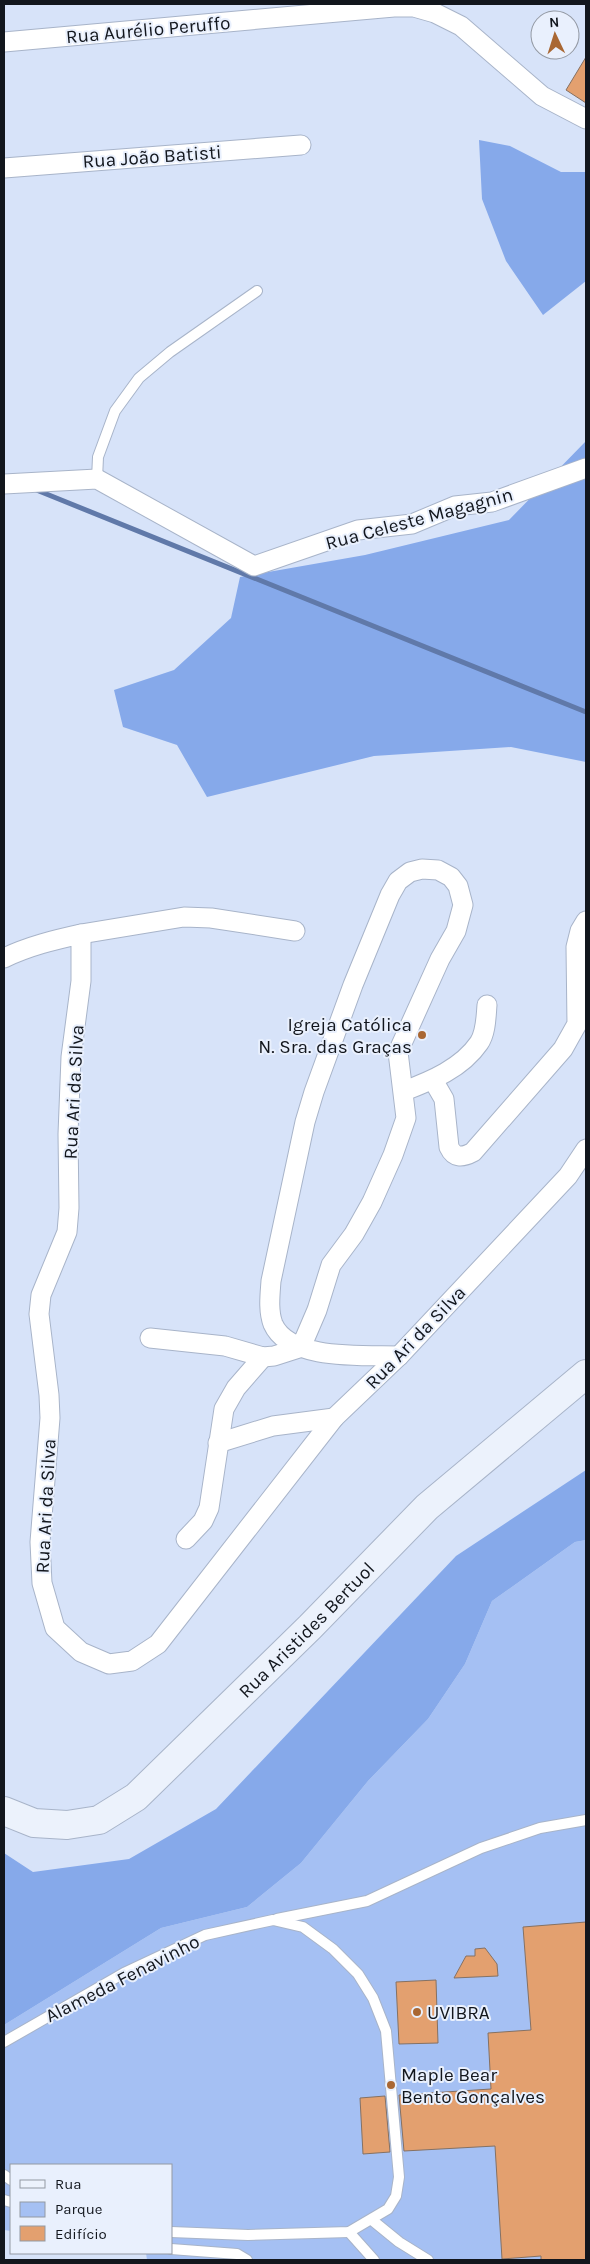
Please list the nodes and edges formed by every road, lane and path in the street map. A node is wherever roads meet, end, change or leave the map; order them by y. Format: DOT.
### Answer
graph roads {
  1 [pos="4,42"];
  2 [pos="586,119"];
  3 [pos="301,145"];
  4 [pos="4,168"];
  5 [pos="257,291"];
  6 [pos="586,468"];
  7 [pos="96,479"];
  8 [pos="4,484"];
  9 [pos="586,921"];
  10 [pos="295,931"];
  11 [pos="81,934"];
  12 [pos="4,958"];
  13 [pos="487,1005"];
  14 [pos="433,1080"];
  15 [pos="404,1091"];
  16 [pos="586,1149"];
  17 [pos="150,1338"];
  18 [pos="299,1348"];
  19 [pos="399,1356"];
  20 [pos="263,1357"];
  21 [pos="586,1374"];
  22 [pos="334,1418"];
  23 [pos="218,1443"];
  24 [pos="186,1539"];
  25 [pos="4,1811"];
  26 [pos="586,1820"];
  27 [pos="274,1920"];
  28 [pos="4,2042"];
  29 [pos="372,2220"];
  30 [pos="172,2232"];
  31 [pos="349,2232"];
  32 [pos="172,2250"];
  33 [pos="247,2260"];
  34 [pos="374,2260"];
  35 [pos="428,2260"];
  1 -- 2 [label="street, Rua Aurélio Peruffo"];
  3 -- 4 [label="street, Rua João Batisti"];
  5 -- 7 [label="lane"];
  6 -- 7 [label="street, Rua Celeste Magagnin"];
  7 -- 8 [label="street"];
  9 -- 14 [label="street"];
  10 -- 11 [label="street"];
  11 -- 12 [label="street"];
  11 -- 22 [label="street, Rua Ari da Silva"];
  13 -- 14 [label="street"];
  14 -- 15 [label="street"];
  15 -- 18 [label="street"];
  15 -- 18 [label="street"];
  16 -- 19 [label="street, Rua Ari da Silva"];
  17 -- 20 [label="street"];
  18 -- 19 [label="street"];
  18 -- 20 [label="street"];
  19 -- 22 [label="street, Rua Ari da Silva"];
  20 -- 23 [label="street"];
  21 -- 25 [label="main road, Rua Aristides Bertuol"];
  22 -- 23 [label="street"];
  23 -- 24 [label="street"];
  26 -- 27 [label="lane"];
  27 -- 28 [label="lane, Alameda Fenavinho"];
  27 -- 29 [label="lane, Alameda Fenavinho"];
  29 -- 31 [label="lane, Alameda Fenavinho"];
  29 -- 35 [label="lane"];
  30 -- 31 [label="lane, Alameda Fenavinho"];
  31 -- 34 [label="lane"];
  32 -- 33 [label="lane"];
}
